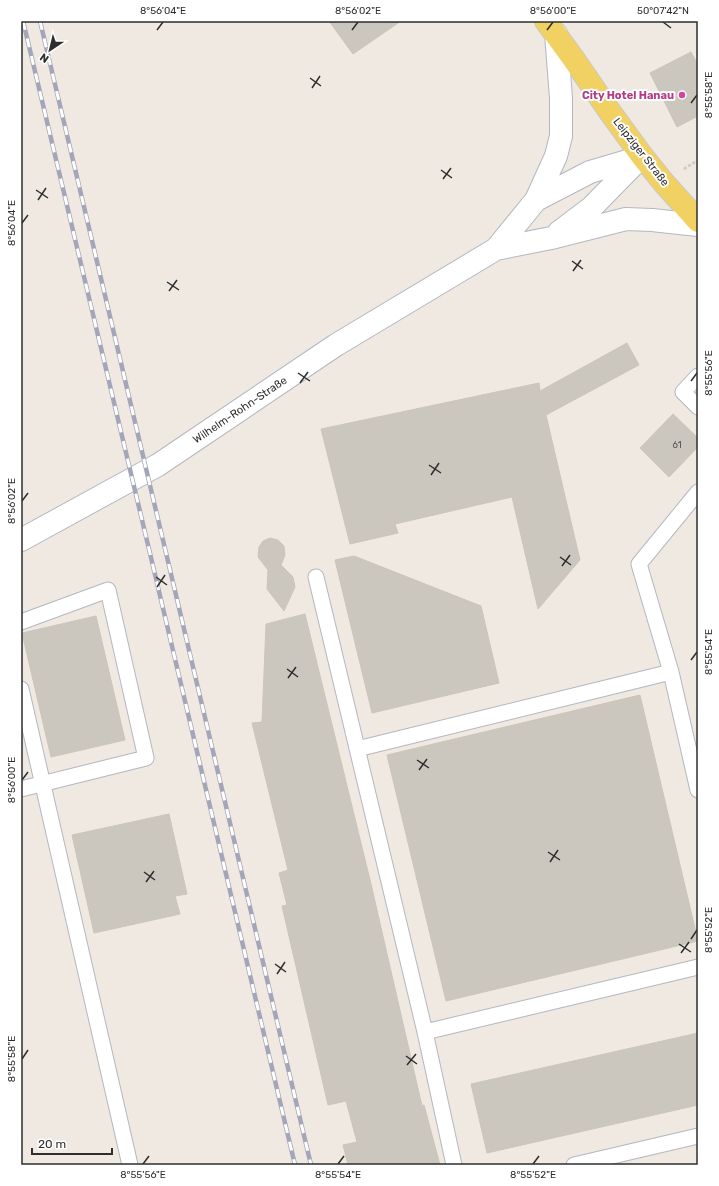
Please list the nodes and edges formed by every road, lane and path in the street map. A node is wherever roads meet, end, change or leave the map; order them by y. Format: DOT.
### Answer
graph roads {
  1 [pos="551,28"];
  2 [pos="642,156"];
  3 [pos="698,160"];
  4 [pos="693,163"];
  5 [pos="536,200"];
  6 [pos="698,221"];
  7 [pos="698,225"];
  8 [pos="551,238"];
  9 [pos="496,250"];
  10 [pos="698,376"];
  11 [pos="698,407"];
  12 [pos="698,492"];
  13 [pos="21,540"];
  14 [pos="316,577"];
  15 [pos="21,622"];
  16 [pos="672,672"];
  17 [pos="21,689"];
  18 [pos="356,749"];
  19 [pos="43,783"];
  20 [pos="21,789"];
  21 [pos="698,790"];
  22 [pos="698,967"];
  23 [pos="425,1032"];
  24 [pos="698,1136"];
  25 [pos="130,1165"];
  26 [pos="454,1165"];
  27 [pos="574,1165"];
  1 -- 2 [label="main road, Leipziger Straße"];
  1 -- 5 [label="street, Wilhelm-Rohn-Straße"];
  2 -- 5 [label="street, Wilhelm-Rohn-Straße"];
  2 -- 6 [label="main road, Leipziger Straße"];
  2 -- 8 [label="street, Wilhelm-Rohn-Straße"];
  3 -- 4 [label="path"];
  5 -- 9 [label="street, Wilhelm-Rohn-Straße"];
  7 -- 8 [label="street, Wilhelm-Rohn-Straße"];
  8 -- 9 [label="street, Wilhelm-Rohn-Straße"];
  9 -- 13 [label="street, Wilhelm-Rohn-Straße"];
  10 -- 11 [label="lane"];
  12 -- 16 [label="lane"];
  14 -- 18 [label="lane"];
  15 -- 19 [label="lane"];
  16 -- 18 [label="lane"];
  16 -- 21 [label="lane"];
  17 -- 19 [label="lane"];
  18 -- 23 [label="lane"];
  19 -- 20 [label="lane"];
  19 -- 25 [label="lane"];
  22 -- 23 [label="lane"];
  23 -- 26 [label="lane"];
  24 -- 27 [label="lane"];
}
